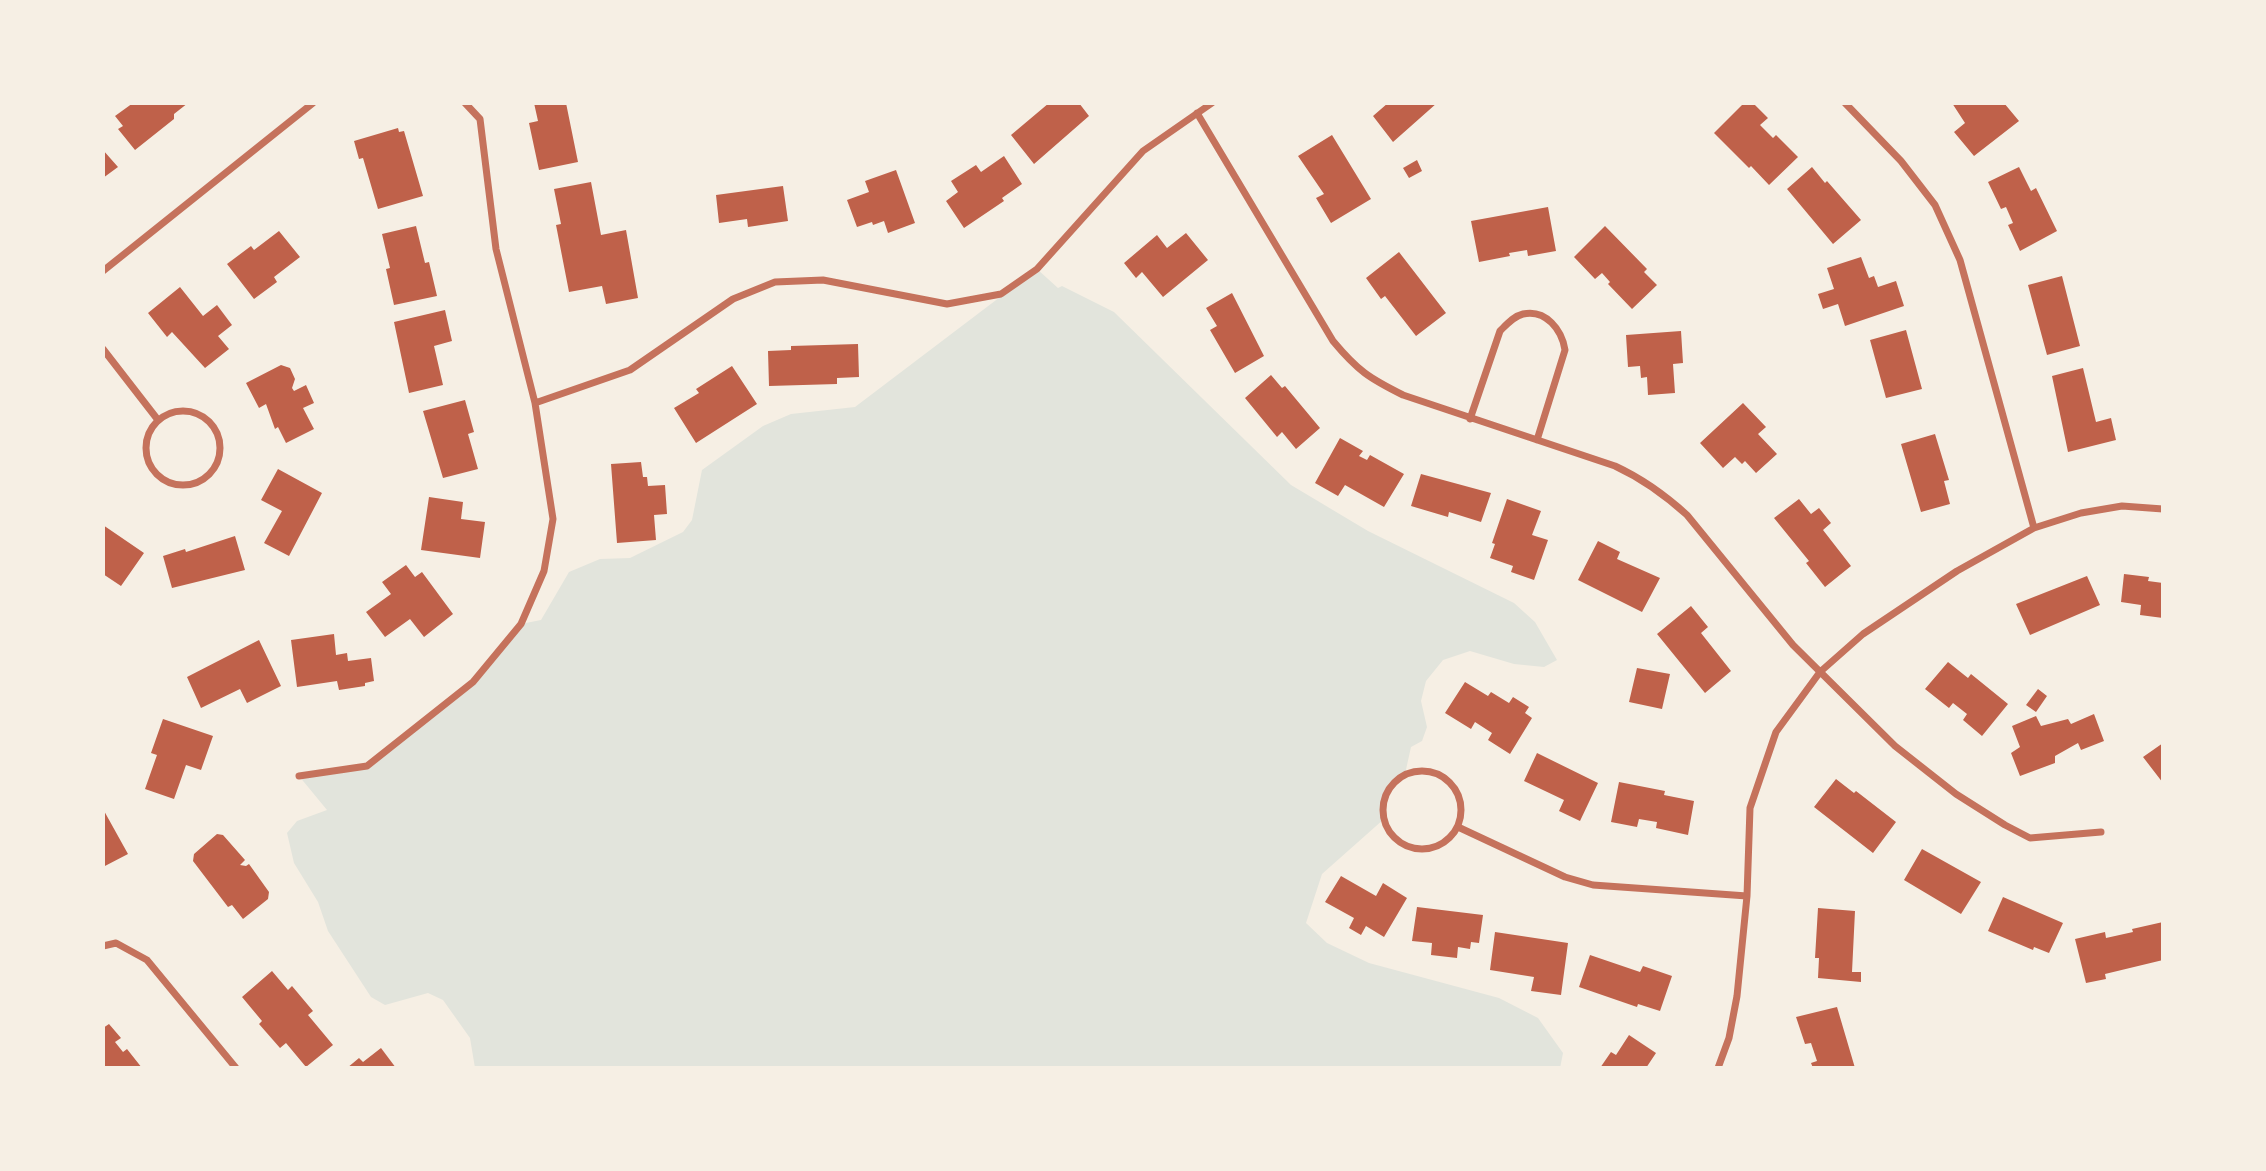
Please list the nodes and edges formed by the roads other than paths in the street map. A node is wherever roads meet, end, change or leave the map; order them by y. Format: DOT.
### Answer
graph roads {
  1 [pos="313,103"];
  2 [pos="465,103"];
  3 [pos="1212,103"];
  4 [pos="1845,103"];
  5 [pos="1197,113"];
  6 [pos="103,271"];
  7 [pos="103,349"];
  8 [pos="535,403"];
  9 [pos="1470,419"];
  10 [pos="158,420"];
  11 [pos="1538,440"];
  12 [pos="2163,509"];
  13 [pos="2034,528"];
  14 [pos="1820,672"];
  15 [pos="299,776"];
  16 [pos="1458,827"];
  17 [pos="2101,832"];
  18 [pos="1747,896"];
  19 [pos="103,946"];
  20 [pos="236,1068"];
  21 [pos="1718,1068"];
  1 -- 6 [label="street"];
  2 -- 8 [label="street"];
  3 -- 5 [label="street"];
  4 -- 13 [label="street"];
  5 -- 8 [label="street"];
  5 -- 9 [label="street"];
  7 -- 10 [label="street"];
  8 -- 15 [label="street"];
  9 -- 11 [label="street"];
  9 -- 11 [label="street"];
  10 -- 10 [label="street"];
  11 -- 14 [label="street"];
  12 -- 13 [label="street"];
  13 -- 14 [label="street"];
  14 -- 17 [label="street"];
  14 -- 18 [label="street"];
  16 -- 16 [label="street"];
  16 -- 18 [label="street"];
  18 -- 21 [label="street"];
  19 -- 20 [label="street"];
}
